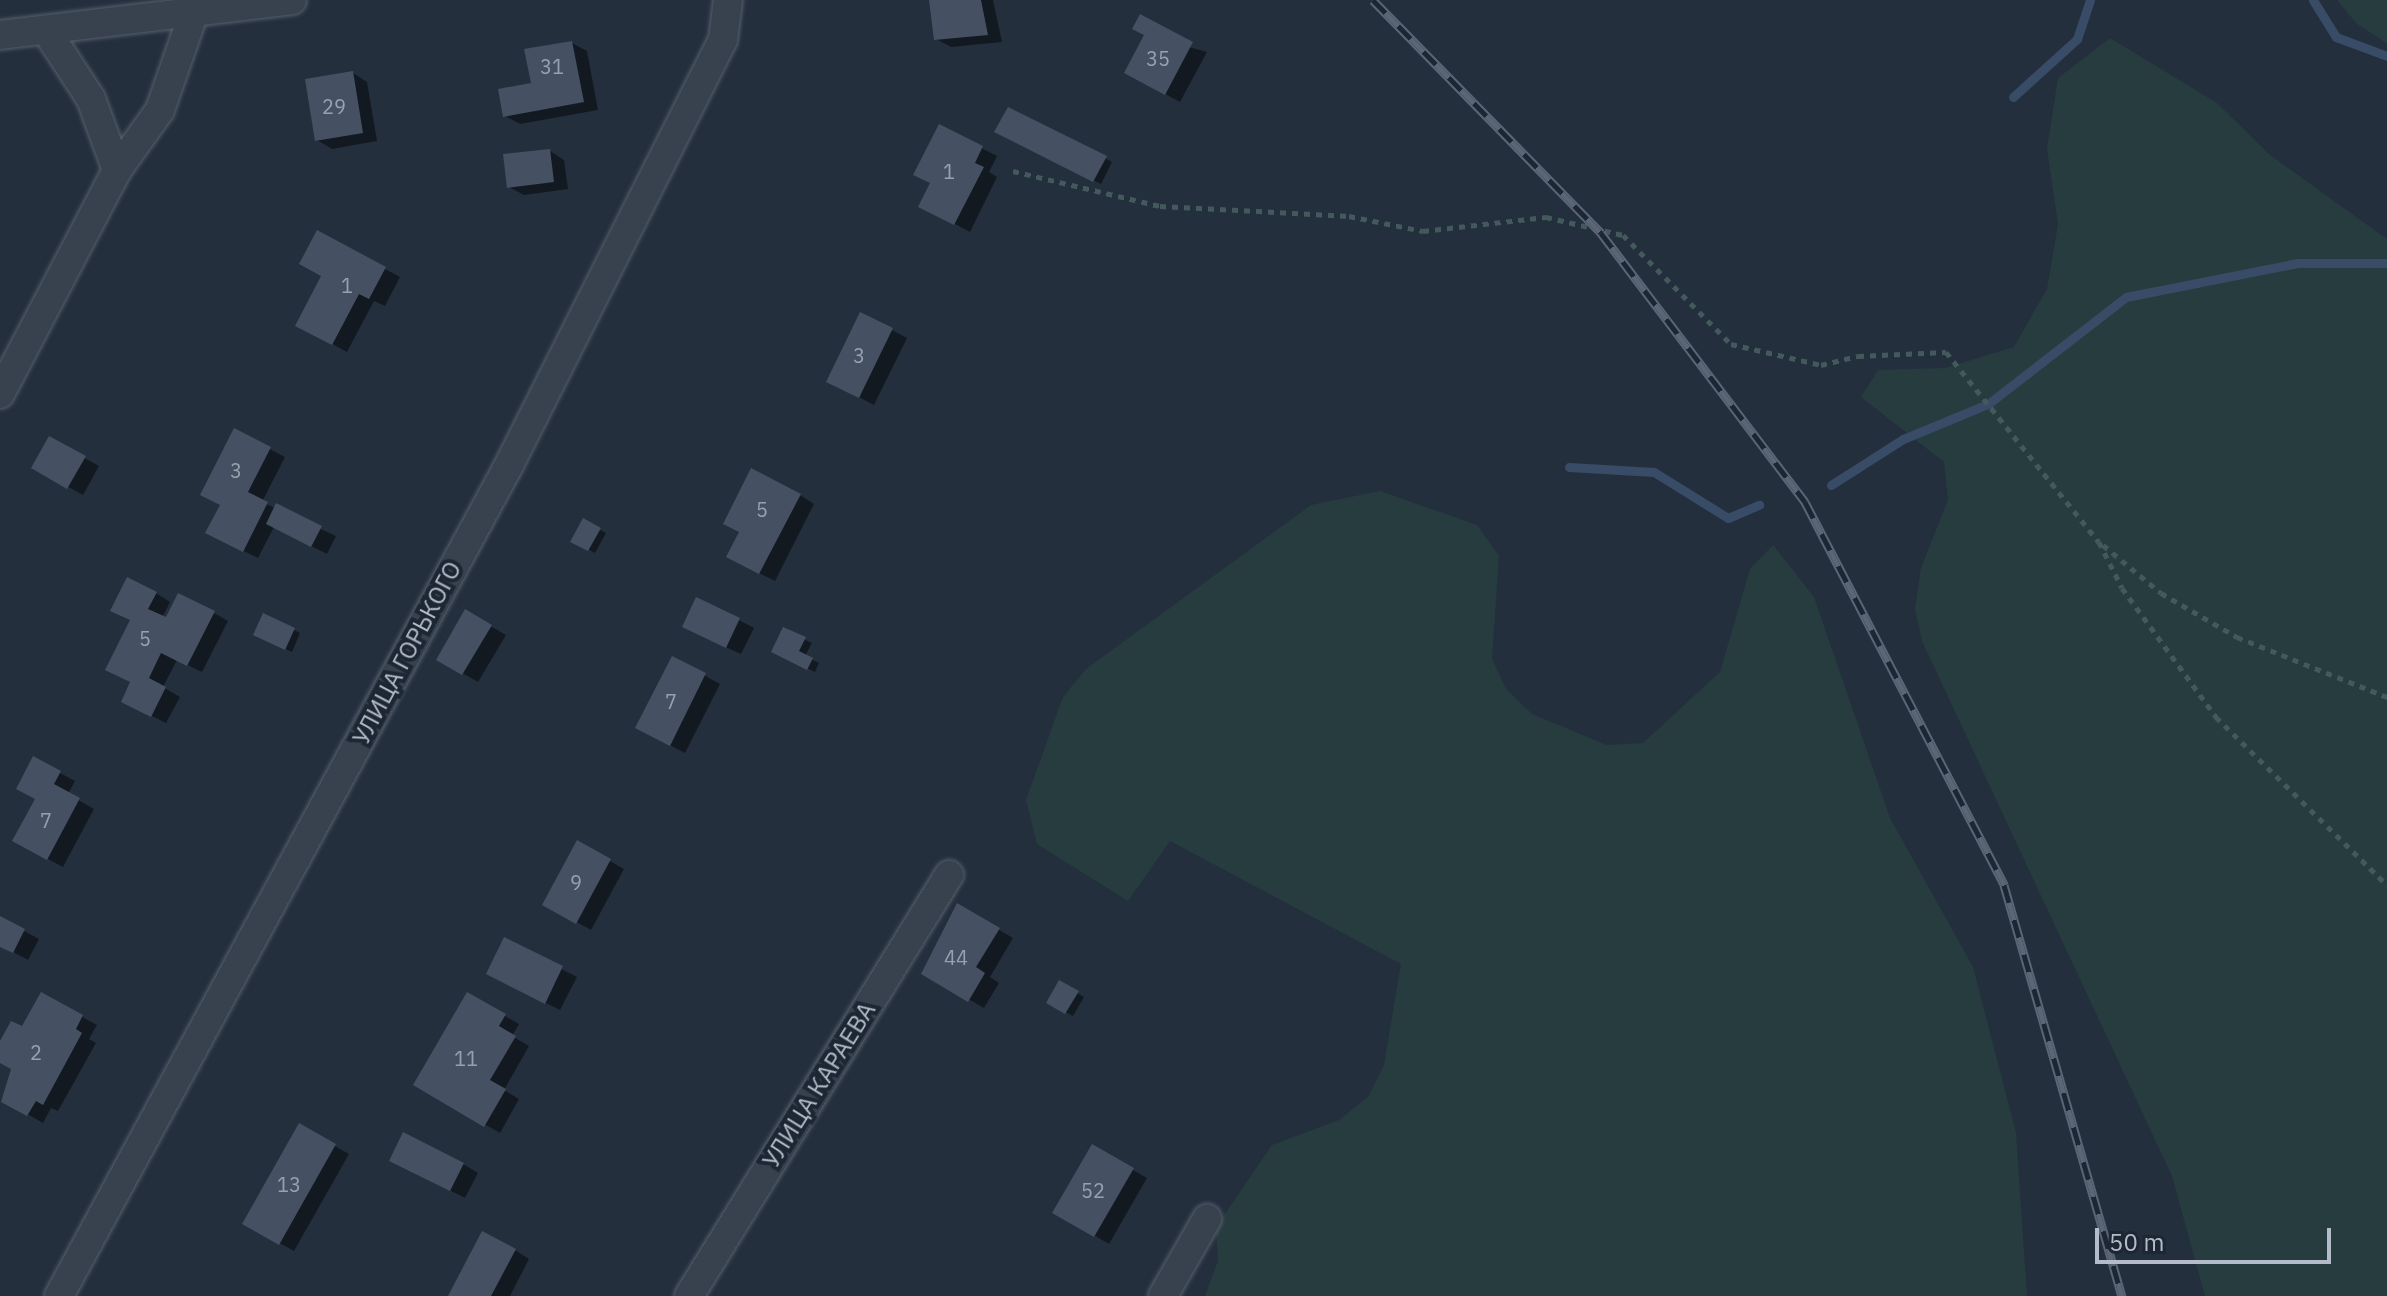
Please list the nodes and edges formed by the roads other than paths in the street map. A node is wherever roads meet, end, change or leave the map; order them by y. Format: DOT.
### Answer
graph roads {
  1 [pos="292,0"];
  2 [pos="728,0"];
  3 [pos="193,15"];
  4 [pos="46,30"];
  5 [pos="0,35"];
  6 [pos="117,170"];
  7 [pos="0,394"];
  8 [pos="949,875"];
  9 [pos="1207,1219"];
  10 [pos="59,1296"];
  11 [pos="689,1296"];
  12 [pos="1163,1296"];
  1 -- 3 [label="street"];
  2 -- 10 [label="street, УЛИЦА ГОРЬКОГО"];
  3 -- 4 [label="street"];
  3 -- 6 [label="street"];
  4 -- 5 [label="street"];
  4 -- 6 [label="street"];
  6 -- 7 [label="street"];
  8 -- 11 [label="street, УЛИЦА КАРАЕВА"];
  9 -- 12 [label="street"];
}
